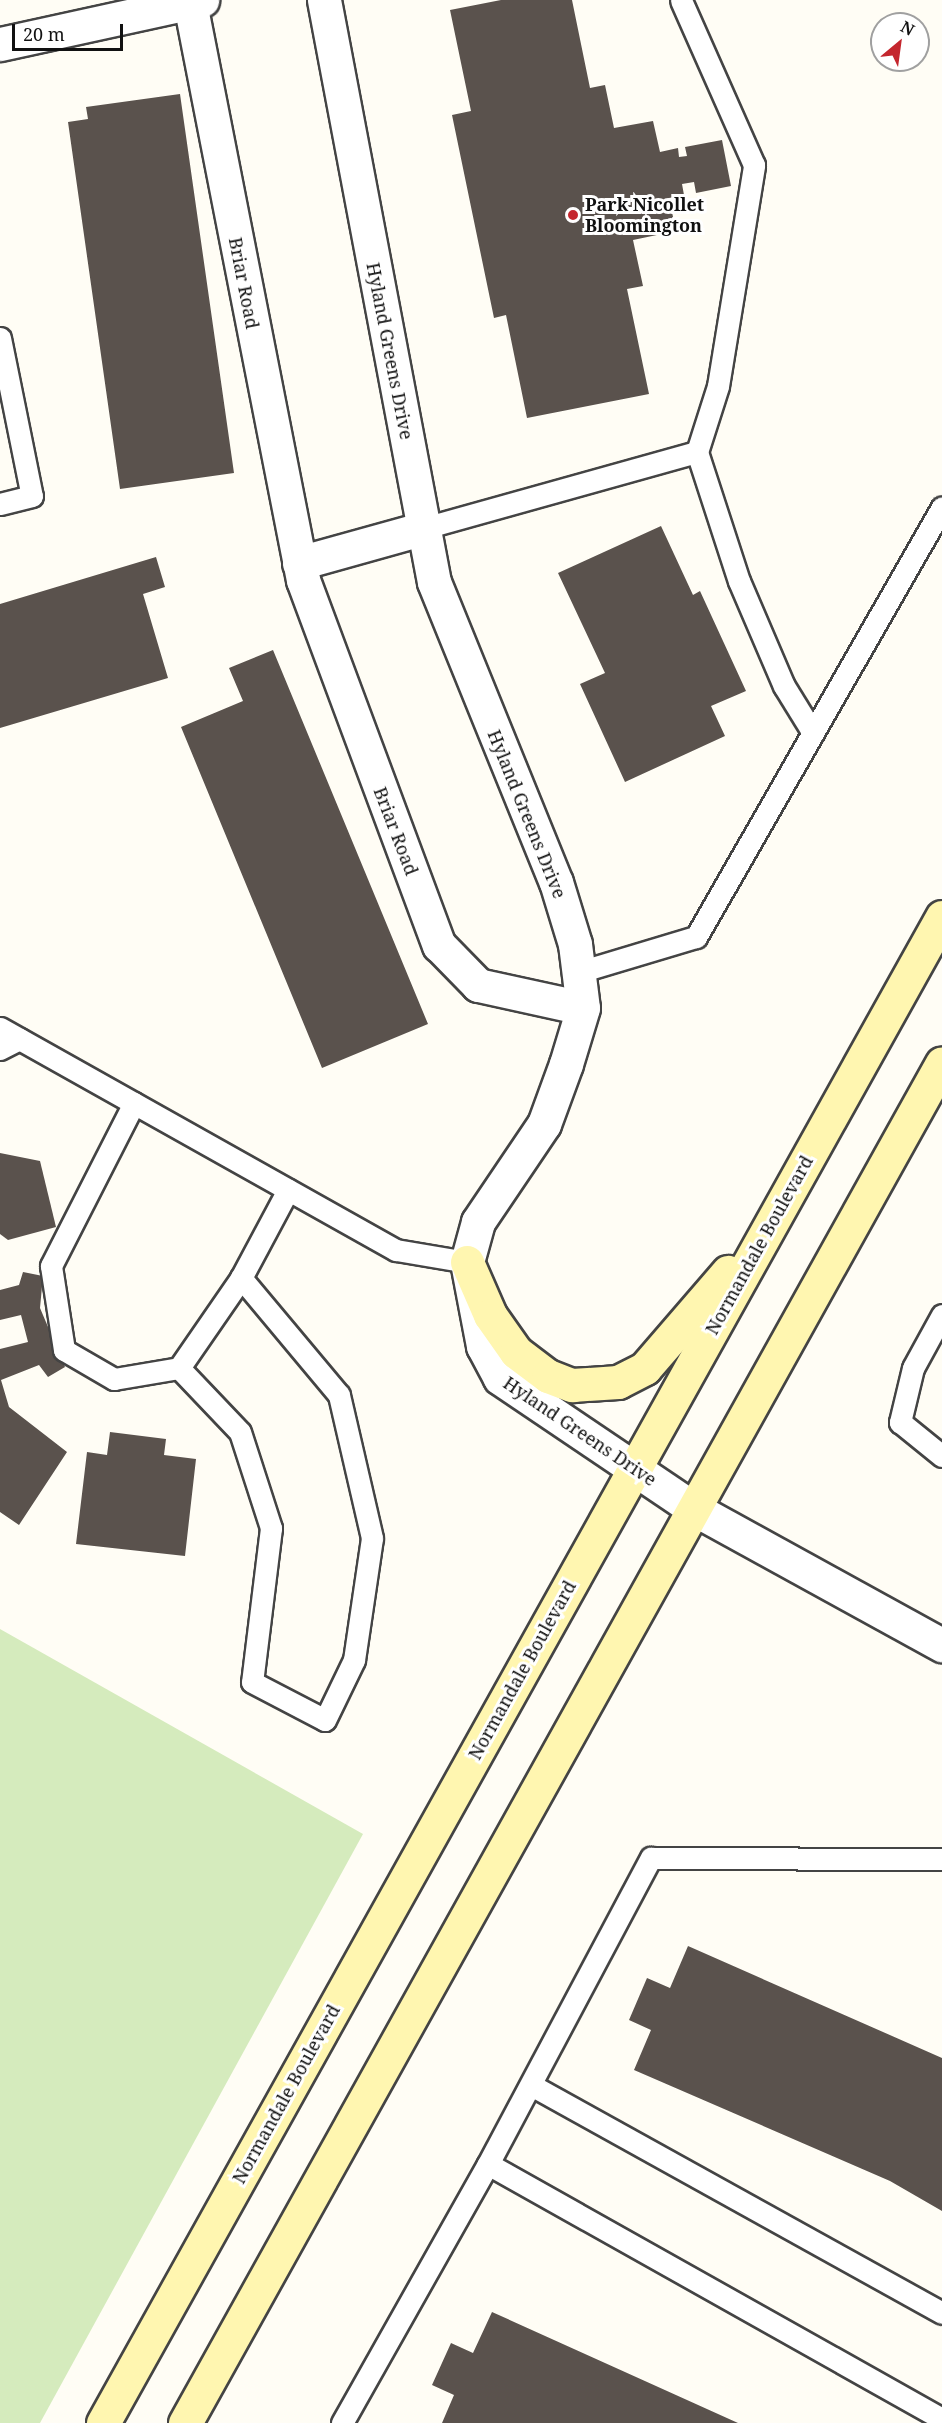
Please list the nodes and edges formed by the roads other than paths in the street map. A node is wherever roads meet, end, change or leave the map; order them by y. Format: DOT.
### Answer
graph roads {
  1 [pos="324,0"];
  2 [pos="681,0"];
  3 [pos="196,1"];
  4 [pos="0,44"];
  5 [pos="0,338"];
  6 [pos="697,452"];
  7 [pos="0,504"];
  8 [pos="942,507"];
  9 [pos="424,528"];
  10 [pos="299,563"];
  11 [pos="813,733"];
  12 [pos="942,917"];
  13 [pos="579,972"];
  14 [pos="583,1008"];
  15 [pos="0,1028"];
  16 [pos="20,1039"];
  17 [pos="0,1049"];
  18 [pos="942,1063"];
  19 [pos="134,1103"];
  20 [pos="288,1190"];
  21 [pos="767,1232"];
  22 [pos="467,1262"];
  23 [pos="241,1278"];
  24 [pos="942,1316"];
  25 [pos="178,1368"];
  26 [pos="942,1456"];
  27 [pos="634,1468"];
  28 [pos="696,1510"];
  29 [pos="942,1645"];
  30 [pos="942,1859"];
  31 [pos="531,2085"];
  32 [pos="488,2164"];
  33 [pos="942,2313"];
  34 [pos="942,2419"];
  35 [pos="103,2423"];
  36 [pos="185,2423"];
  37 [pos="342,2423"];
  1 -- 9 [label="street, Hyland Greens Drive"];
  2 -- 6 [label="lane"];
  3 -- 4 [label="street, Briar Road"];
  3 -- 10 [label="street, Briar Road"];
  5 -- 7 [label="lane"];
  6 -- 9 [label="lane"];
  6 -- 11 [label="lane"];
  8 -- 11 [label="lane"];
  9 -- 10 [label="street"];
  9 -- 13 [label="street, Hyland Greens Drive"];
  10 -- 14 [label="street, Briar Road"];
  11 -- 13 [label="lane"];
  12 -- 21 [label="main road, Normandale Boulevard"];
  13 -- 14 [label="street, Hyland Greens Drive"];
  14 -- 22 [label="street, Hyland Greens Drive"];
  15 -- 16 [label="lane"];
  16 -- 17 [label="lane"];
  16 -- 19 [label="lane"];
  18 -- 28 [label="main road"];
  19 -- 20 [label="lane"];
  19 -- 25 [label="lane"];
  20 -- 22 [label="lane"];
  20 -- 23 [label="lane"];
  21 -- 22 [label="main road"];
  21 -- 27 [label="main road, Normandale Boulevard"];
  22 -- 27 [label="street, Hyland Greens Drive"];
  23 -- 25 [label="lane"];
  23 -- 25 [label="lane"];
  24 -- 26 [label="lane"];
  27 -- 28 [label="street, Hyland Greens Drive"];
  27 -- 35 [label="main road, Normandale Boulevard"];
  28 -- 29 [label="street, Hyland Greens Drive"];
  28 -- 36 [label="main road"];
  30 -- 31 [label="lane"];
  31 -- 32 [label="lane"];
  31 -- 33 [label="lane"];
  32 -- 34 [label="lane"];
  32 -- 37 [label="lane"];
}
